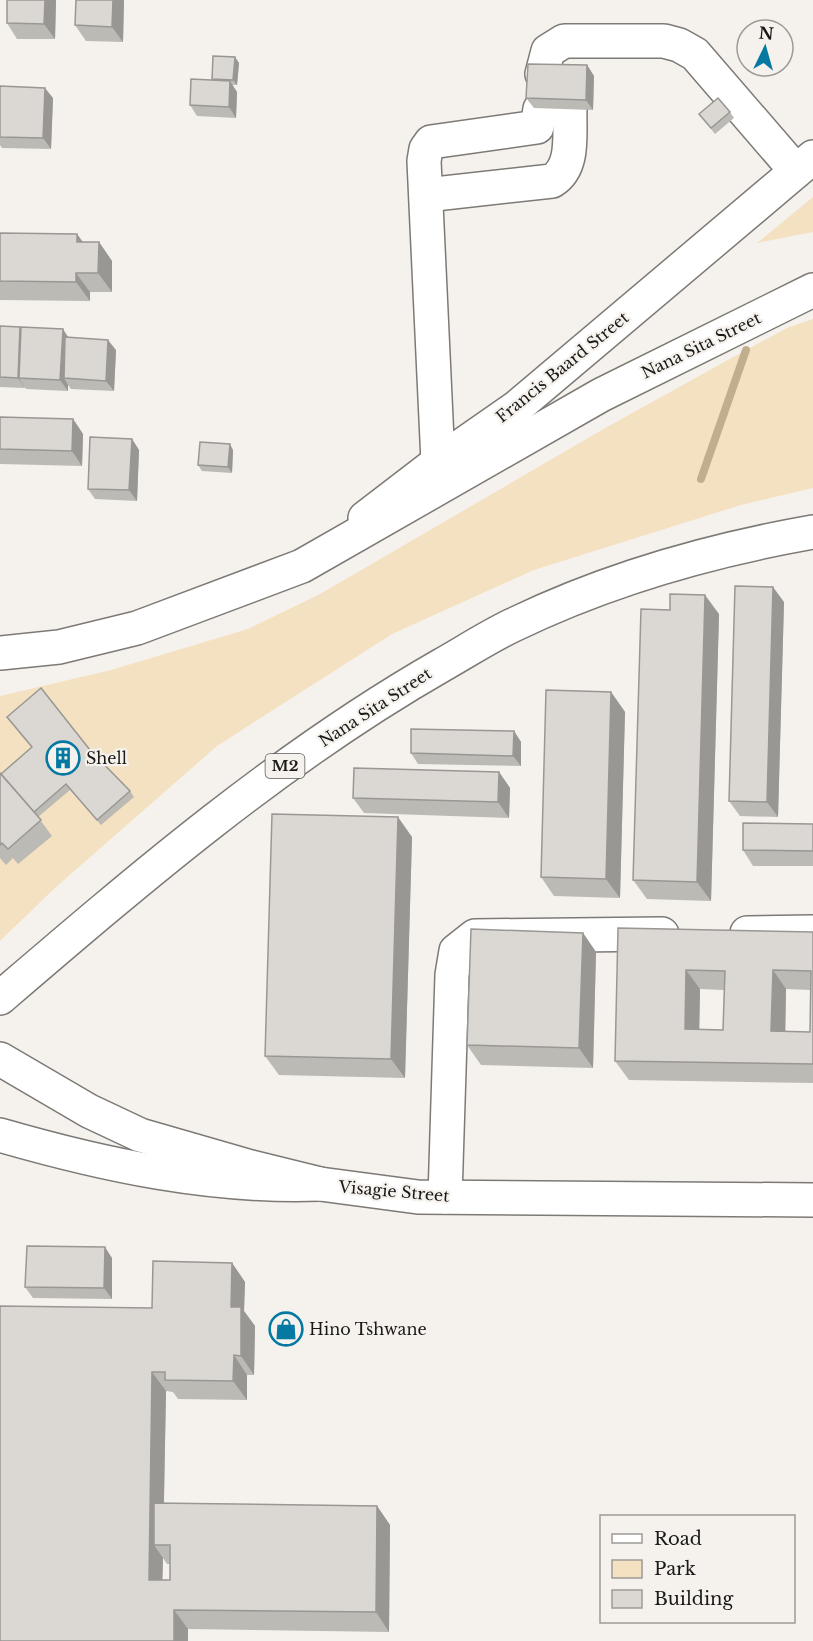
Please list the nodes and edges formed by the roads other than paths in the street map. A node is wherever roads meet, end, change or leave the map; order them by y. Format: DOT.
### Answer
graph roads {
  1 [pos="556,75"];
  2 [pos="805,164"];
  3 [pos="426,195"];
  4 [pos="813,290"];
  5 [pos="438,462"];
  6 [pos="813,532"];
  7 [pos="302,566"];
  8 [pos="0,653"];
  9 [pos="813,932"];
  10 [pos="0,998"];
  11 [pos="0,1059"];
  12 [pos="0,1135"];
  13 [pos="320,1184"];
  14 [pos="445,1197"];
  15 [pos="813,1200"];
  1 -- 2 [label="main road"];
  2 -- 5 [label="main road, Francis Baard Street"];
  3 -- 3 [label="main road"];
  3 -- 5 [label="main road"];
  4 -- 7 [label="main road, Nana Sita Street"];
  5 -- 7 [label="main road, Francis Baard Street"];
  6 -- 10 [label="main road, Nana Sita Street / M2"];
  7 -- 8 [label="main road, Nana Sita Street"];
  9 -- 14 [label="main road"];
  11 -- 13 [label="main road, Visagie Street"];
  12 -- 13 [label="main road"];
  13 -- 14 [label="main road, Visagie Street"];
  14 -- 15 [label="main road, Visagie Street"];
}
